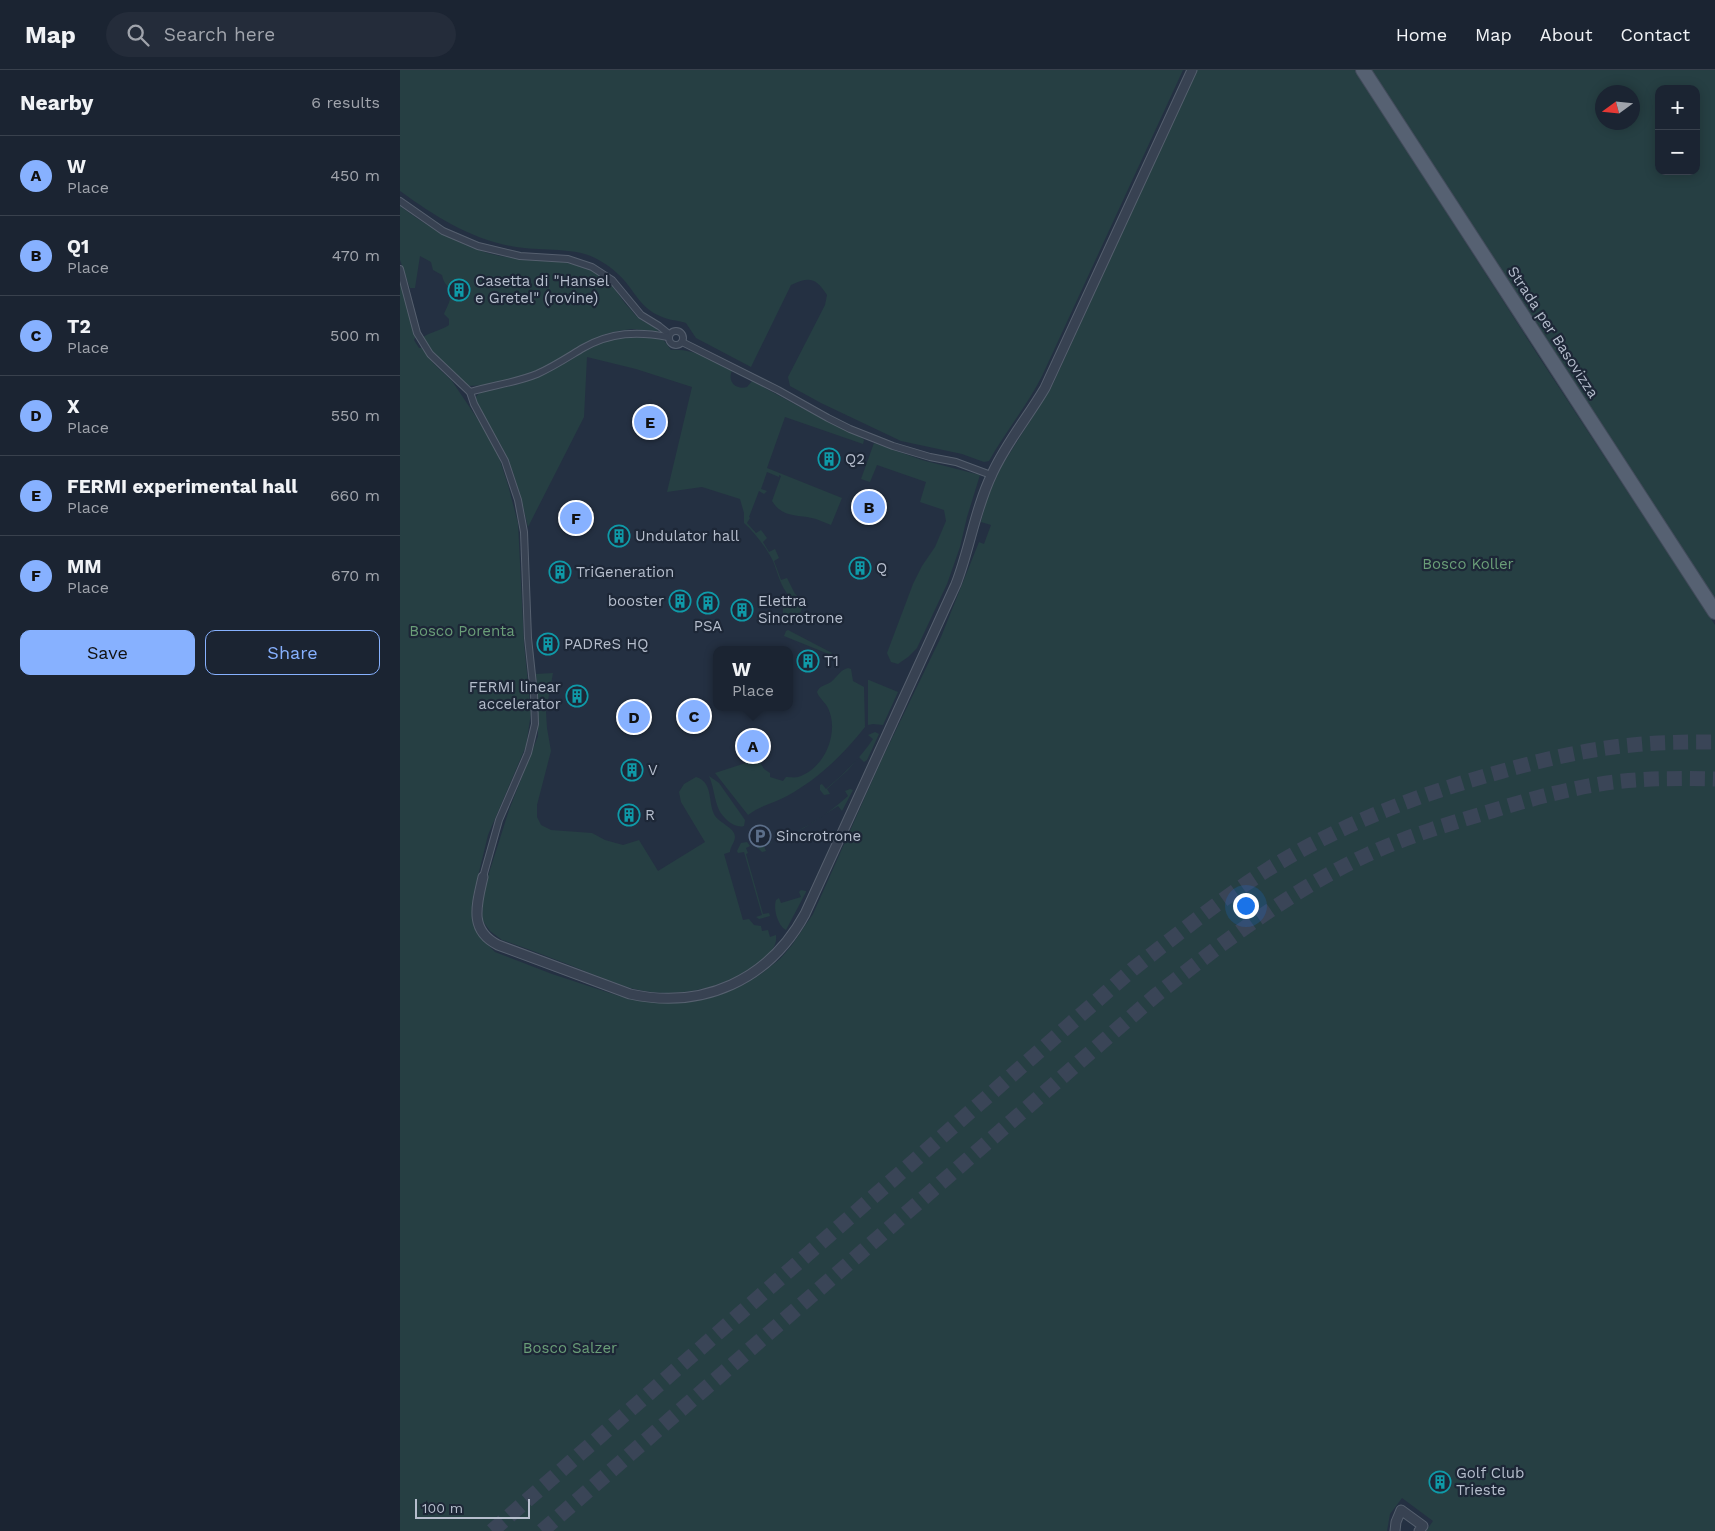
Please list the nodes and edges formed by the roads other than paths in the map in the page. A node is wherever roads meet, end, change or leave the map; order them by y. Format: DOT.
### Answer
graph roads {
  1 [pos="1192,70"];
  2 [pos="1363,70"];
  3 [pos="400,201"];
  4 [pos="400,269"];
  5 [pos="669,335"];
  6 [pos="682,342"];
  7 [pos="470,392"];
  8 [pos="992,475"];
  9 [pos="1715,612"];
  10 [pos="483,878"];
  11 [pos="1395,1531"];
  12 [pos="1419,1531"];
  1 -- 8 [label="street"];
  2 -- 9 [label="main road, Strada per Basovizza"];
  3 -- 5 [label="street"];
  4 -- 7 [label="street"];
  5 -- 6 [label="street"];
  5 -- 6 [label="street"];
  5 -- 7 [label="street"];
  6 -- 8 [label="street"];
  7 -- 10 [label="street"];
  8 -- 10 [label="street"];
  11 -- 12 [label="street"];
}
